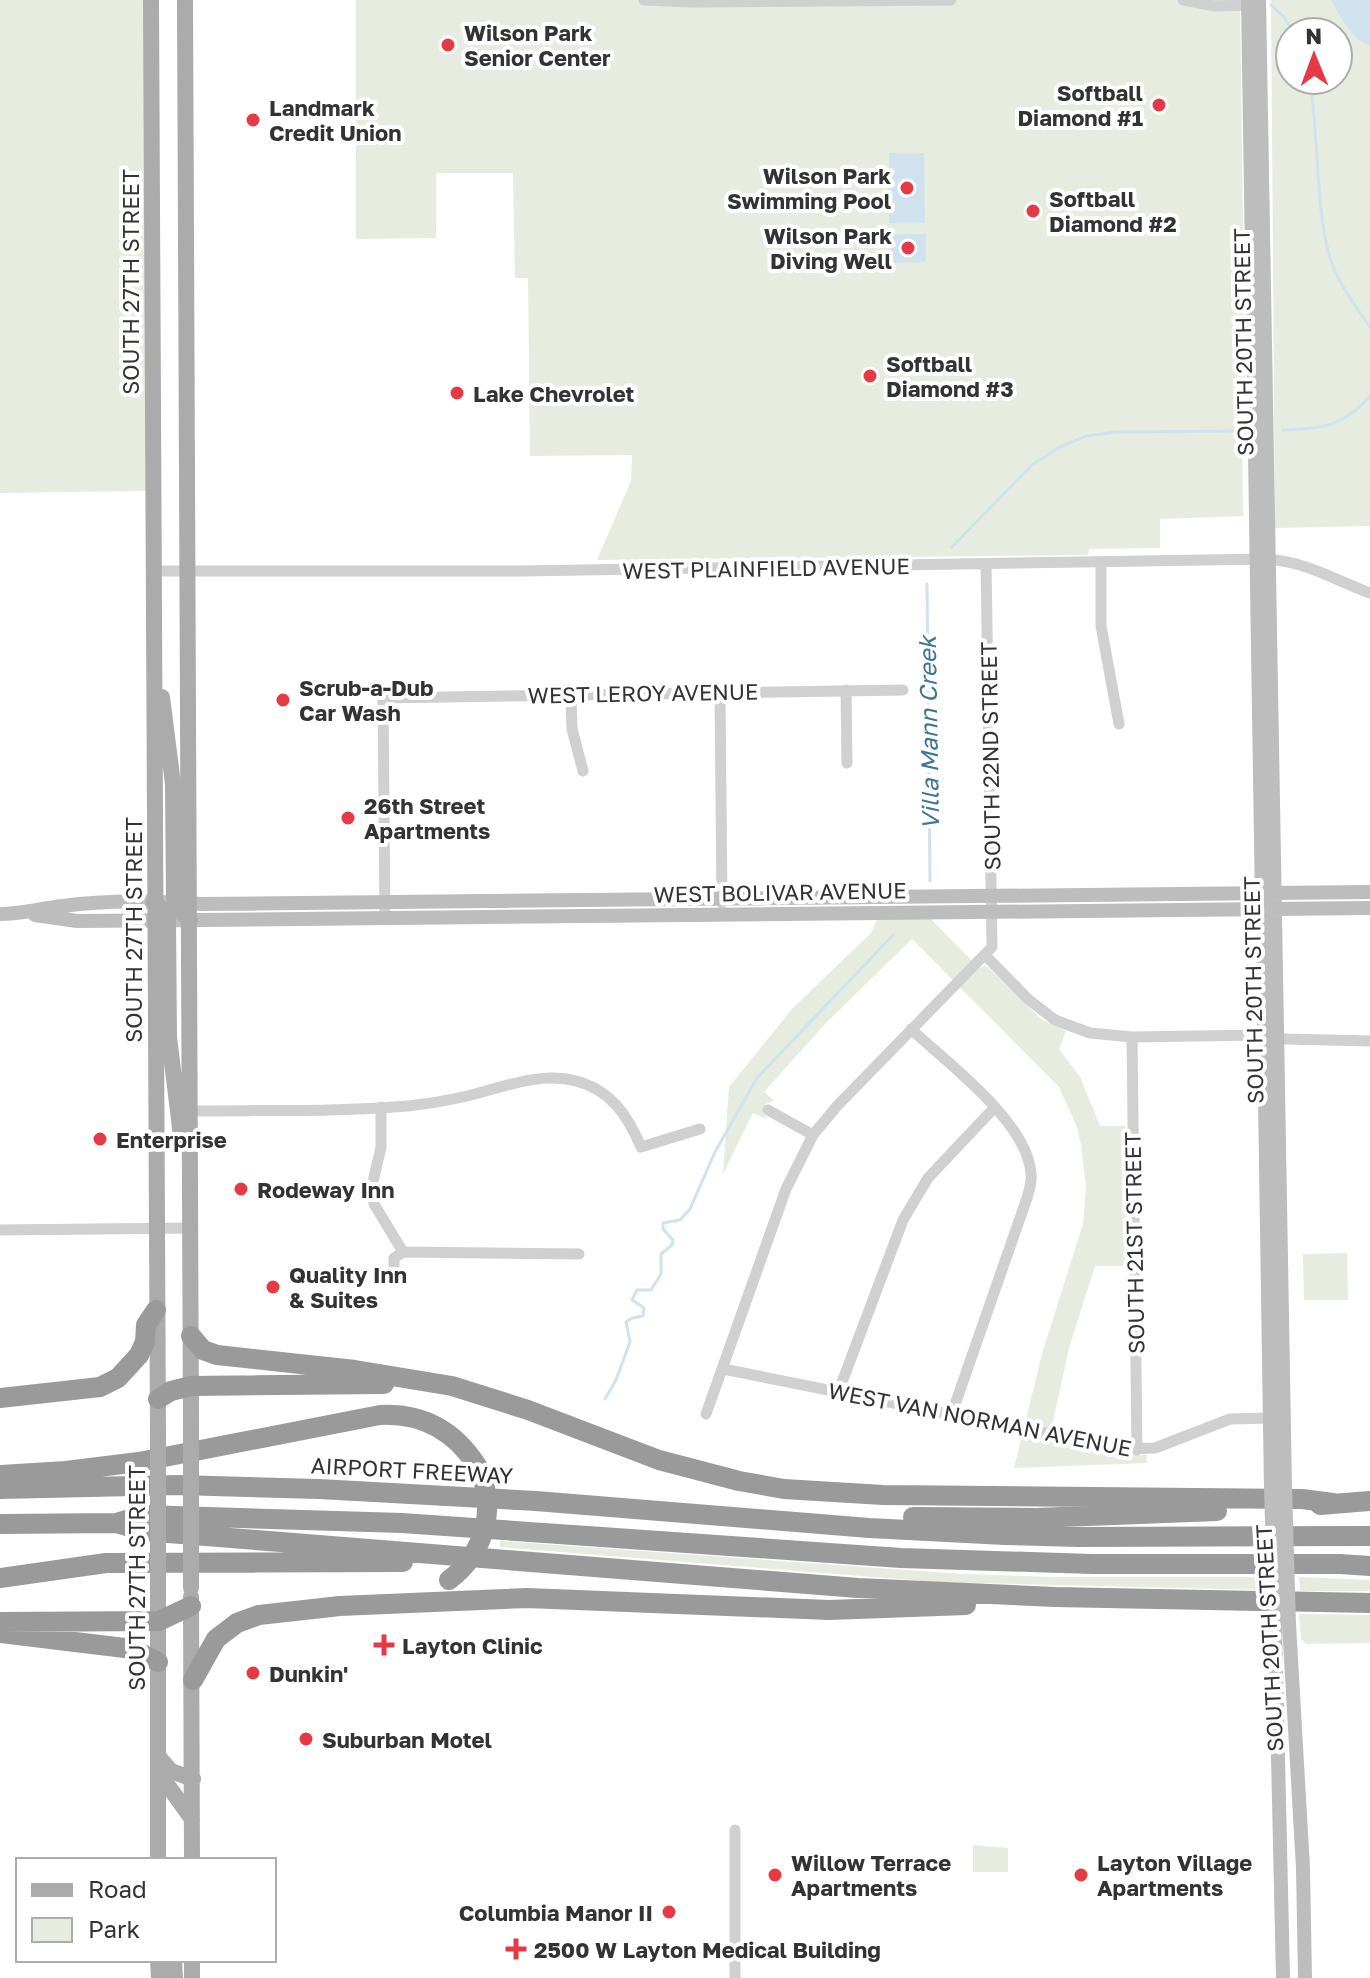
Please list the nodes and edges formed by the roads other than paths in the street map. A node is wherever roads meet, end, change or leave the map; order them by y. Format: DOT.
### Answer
graph roads {
  1 [pos="151,0"];
  2 [pos="185,0"];
  3 [pos="644,0"];
  4 [pos="951,0"];
  5 [pos="1183,0"];
  6 [pos="1254,3"];
  7 [pos="1262,559"];
  8 [pos="1101,562"];
  9 [pos="986,564"];
  10 [pos="155,571"];
  11 [pos="187,572"];
  12 [pos="1370,593"];
  13 [pos="154,636"];
  14 [pos="846,690"];
  15 [pos="903,690"];
  16 [pos="720,692"];
  17 [pos="571,694"];
  18 [pos="1119,724"];
  19 [pos="847,763"];
  20 [pos="583,771"];
  21 [pos="1267,892"];
  22 [pos="1370,892"];
  23 [pos="992,895"];
  24 [pos="722,897"];
  25 [pos="551,900"];
  26 [pos="385,901"];
  27 [pos="154,903"];
  28 [pos="262,903"];
  29 [pos="1370,908"];
  30 [pos="185,909"];
  31 [pos="1267,909"];
  32 [pos="992,911"];
  33 [pos="0,914"];
  34 [pos="20,914"];
  35 [pos="722,915"];
  36 [pos="551,917"];
  37 [pos="385,918"];
  38 [pos="161,920"];
  39 [pos="262,920"];
  40 [pos="989,951"];
  41 [pos="911,1029"];
  42 [pos="1269,1036"];
  43 [pos="1132,1037"];
  44 [pos="1370,1041"];
  45 [pos="381,1107"];
  46 [pos="995,1107"];
  47 [pos="768,1110"];
  48 [pos="189,1111"];
  49 [pos="700,1129"];
  50 [pos="813,1135"];
  51 [pos="190,1197"];
  52 [pos="158,1227"];
  53 [pos="191,1228"];
  54 [pos="0,1230"];
  55 [pos="403,1252"];
  56 [pos="579,1254"];
  57 [pos="394,1281"];
  58 [pos="156,1310"];
  59 [pos="191,1336"];
  60 [pos="723,1369"];
  61 [pos="191,1386"];
  62 [pos="452,1386"];
  63 [pos="0,1390"];
  64 [pos="43,1392"];
  65 [pos="838,1393"];
  66 [pos="0,1398"];
  67 [pos="158,1399"];
  68 [pos="706,1414"];
  69 [pos="951,1416"];
  70 [pos="1275,1418"];
  71 [pos="1137,1450"];
  72 [pos="0,1475"];
  73 [pos="0,1489"];
  74 [pos="1370,1501"];
  75 [pos="1333,1503"];
  76 [pos="821,1522"];
  77 [pos="116,1523"];
  78 [pos="0,1524"];
  79 [pos="1370,1536"];
  80 [pos="566,1564"];
  81 [pos="1370,1566"];
  82 [pos="0,1578"];
  83 [pos="191,1597"];
  84 [pos="1055,1597"];
  85 [pos="369,1603"];
  86 [pos="1370,1603"];
  87 [pos="159,1621"];
  88 [pos="0,1622"];
  89 [pos="1282,1624"];
  90 [pos="0,1633"];
  91 [pos="158,1662"];
  92 [pos="193,1680"];
  93 [pos="1277,1695"];
  94 [pos="1293,1695"];
  95 [pos="158,1756"];
  96 [pos="193,1779"];
  97 [pos="158,1782"];
  98 [pos="192,1819"];
  99 [pos="735,1830"];
  100 [pos="158,1831"];
  101 [pos="158,1858"];
  102 [pos="168,1858"];
  103 [pos="192,1858"];
  104 [pos="735,1978"];
  105 [pos="1283,1978"];
  106 [pos="1305,1978"];
  1 -- 10 [label="main road, SOUTH 27TH STREET"];
  2 -- 11 [label="main road"];
  3 -- 4 [label="street"];
  5 -- 6 [label="street"];
  6 -- 7 [label="street, SOUTH 20TH STREET"];
  7 -- 8 [label="street, WEST PLAINFIELD AVENUE"];
  7 -- 12 [label="street, WEST PLAINFIELD AVENUE"];
  7 -- 21 [label="street, SOUTH 20TH STREET"];
  8 -- 9 [label="street, WEST PLAINFIELD AVENUE"];
  8 -- 18 [label="street"];
  9 -- 11 [label="street, WEST PLAINFIELD AVENUE"];
  9 -- 23 [label="street, SOUTH 22ND STREET"];
  10 -- 11 [label="street, WEST PLAINFIELD AVENUE"];
  10 -- 13 [label="main road, SOUTH 27TH STREET"];
  11 -- 30 [label="main road"];
  13 -- 27 [label="main road, SOUTH 27TH STREET"];
  13 -- 30 [label="main road"];
  14 -- 15 [label="street, WEST LEROY AVENUE"];
  14 -- 16 [label="street, WEST LEROY AVENUE"];
  14 -- 19 [label="street"];
  16 -- 17 [label="street, WEST LEROY AVENUE"];
  16 -- 24 [label="street"];
  17 -- 20 [label="street"];
  17 -- 26 [label="street, WEST LEROY AVENUE"];
  21 -- 22 [label="street, WEST BOLIVAR AVENUE"];
  21 -- 23 [label="street, WEST BOLIVAR AVENUE"];
  21 -- 31 [label="street, SOUTH 20TH STREET"];
  23 -- 24 [label="street, WEST BOLIVAR AVENUE"];
  23 -- 32 [label="street, SOUTH 22ND STREET"];
  24 -- 25 [label="street, WEST BOLIVAR AVENUE"];
  24 -- 35 [label="street"];
  25 -- 26 [label="street, WEST BOLIVAR AVENUE"];
  25 -- 36 [label="street"];
  26 -- 28 [label="street, WEST BOLIVAR AVENUE"];
  26 -- 37 [label="street"];
  27 -- 30 [label="street"];
  27 -- 34 [label="street"];
  27 -- 38 [label="main road"];
  28 -- 30 [label="street, WEST BOLIVAR AVENUE"];
  28 -- 39 [label="street"];
  29 -- 31 [label="street, WEST BOLIVAR AVENUE"];
  30 -- 38 [label="street"];
  30 -- 39 [label="street, WEST BOLIVAR AVENUE"];
  30 -- 48 [label="main road"];
  31 -- 32 [label="street, WEST BOLIVAR AVENUE"];
  31 -- 42 [label="street, SOUTH 20TH STREET"];
  32 -- 35 [label="street, WEST BOLIVAR AVENUE"];
  32 -- 40 [label="street, SOUTH 22ND STREET"];
  33 -- 34 [label="street"];
  34 -- 38 [label="street"];
  35 -- 36 [label="street, WEST BOLIVAR AVENUE"];
  36 -- 37 [label="street, WEST BOLIVAR AVENUE"];
  37 -- 39 [label="street, WEST BOLIVAR AVENUE"];
  38 -- 51 [label="main road"];
  38 -- 52 [label="main road, SOUTH 27TH STREET"];
  40 -- 41 [label="street"];
  40 -- 43 [label="street"];
  41 -- 46 [label="street"];
  41 -- 50 [label="street"];
  42 -- 43 [label="street"];
  42 -- 44 [label="street"];
  42 -- 70 [label="street, SOUTH 20TH STREET"];
  43 -- 71 [label="street, SOUTH 21ST STREET"];
  45 -- 48 [label="street"];
  45 -- 49 [label="street"];
  45 -- 55 [label="street"];
  46 -- 65 [label="street"];
  46 -- 69 [label="street"];
  47 -- 50 [label="street"];
  48 -- 51 [label="main road"];
  50 -- 60 [label="street"];
  51 -- 53 [label="main road"];
  52 -- 53 [label="street"];
  52 -- 54 [label="street"];
  52 -- 58 [label="main road, SOUTH 27TH STREET"];
  53 -- 59 [label="main road"];
  55 -- 56 [label="street"];
  55 -- 57 [label="street"];
  58 -- 64 [label="highway"];
  58 -- 67 [label="main road, SOUTH 27TH STREET"];
  59 -- 61 [label="main road"];
  59 -- 62 [label="highway"];
  60 -- 65 [label="street, WEST VAN NORMAN AVENUE"];
  60 -- 68 [label="street"];
  61 -- 62 [label="highway"];
  61 -- 67 [label="highway"];
  61 -- 83 [label="main road, bridge"];
  62 -- 75 [label="highway"];
  63 -- 64 [label="highway"];
  64 -- 66 [label="highway"];
  65 -- 69 [label="street, WEST VAN NORMAN AVENUE"];
  67 -- 87 [label="main road, SOUTH 27TH STREET, bridge"];
  69 -- 71 [label="street, WEST VAN NORMAN AVENUE"];
  70 -- 71 [label="street, WEST VAN NORMAN AVENUE"];
  70 -- 89 [label="street, SOUTH 20TH STREET, bridge"];
  72 -- 85 [label="highway, bridge"];
  73 -- 76 [label="highway, AIRPORT FREEWAY"];
  74 -- 75 [label="highway"];
  75 -- 76 [label="highway"];
  76 -- 79 [label="highway"];
  77 -- 78 [label="highway"];
  77 -- 80 [label="highway"];
  77 -- 81 [label="highway"];
  80 -- 82 [label="highway"];
  80 -- 84 [label="highway"];
  83 -- 87 [label="highway"];
  83 -- 92 [label="main road"];
  84 -- 85 [label="highway"];
  84 -- 86 [label="highway"];
  85 -- 92 [label="highway"];
  87 -- 88 [label="highway"];
  87 -- 91 [label="main road, SOUTH 27TH STREET"];
  89 -- 93 [label="street, SOUTH 20TH STREET"];
  89 -- 94 [label="street, SOUTH 20TH STREET"];
  90 -- 91 [label="highway"];
  91 -- 95 [label="main road, SOUTH 27TH STREET"];
  92 -- 96 [label="main road"];
  93 -- 94 [label="street"];
  93 -- 105 [label="street, SOUTH 20TH STREET"];
  94 -- 106 [label="street, SOUTH 20TH STREET"];
  95 -- 96 [label="main road"];
  95 -- 97 [label="main road, SOUTH 27TH STREET"];
  96 -- 98 [label="main road"];
  97 -- 98 [label="main road"];
  97 -- 100 [label="main road, SOUTH 27TH STREET"];
  98 -- 103 [label="main road"];
  99 -- 104 [label="street"];
  100 -- 101 [label="main road, SOUTH 27TH STREET"];
  100 -- 102 [label="main road"];
}
